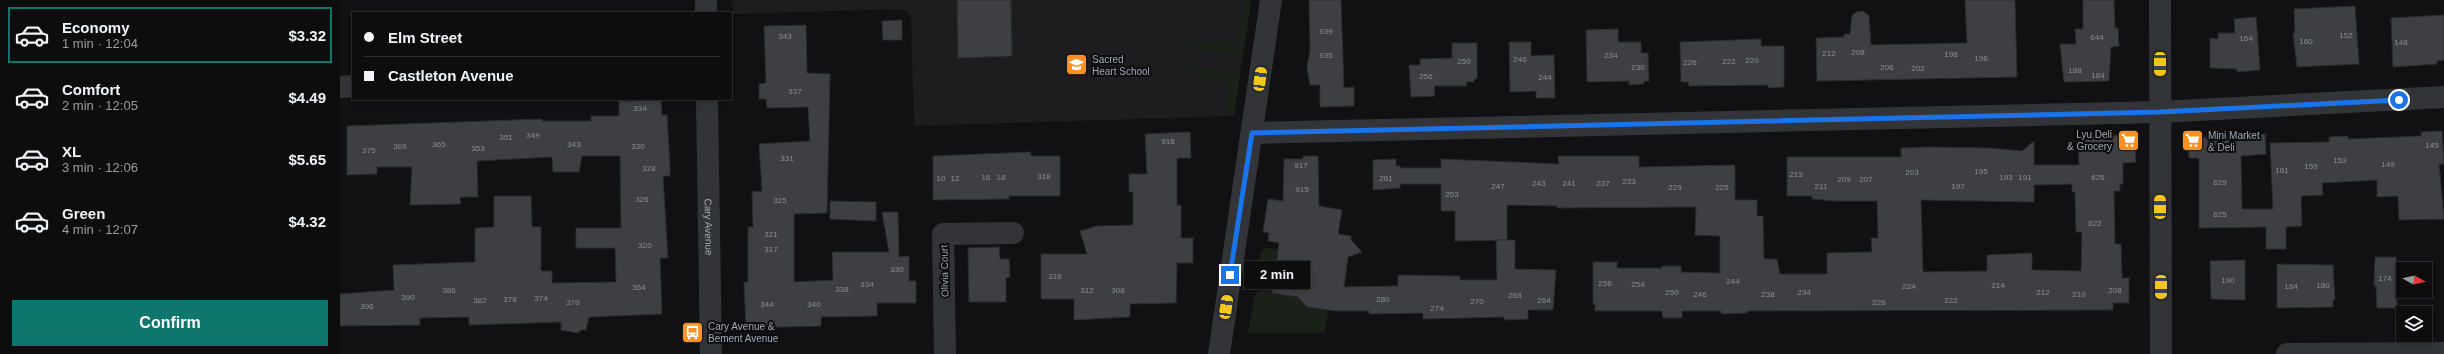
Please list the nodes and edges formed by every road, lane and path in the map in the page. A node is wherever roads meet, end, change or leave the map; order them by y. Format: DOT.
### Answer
graph roads {
  1 [pos="706,0"];
  2 [pos="1271,0"];
  3 [pos="2160,0"];
  4 [pos="706,12"];
  5 [pos="352,86"];
  6 [pos="340,87"];
  7 [pos="2444,97"];
  8 [pos="707,100"];
  9 [pos="2160,112"];
  10 [pos="1252,133"];
  11 [pos="1013,233"];
  12 [pos="2444,353"];
  13 [pos="711,354"];
  14 [pos="945,354"];
  15 [pos="1219,354"];
  16 [pos="2161,354"];
  17 [pos="2287,354"];
  1 -- 4 [label="street"];
  2 -- 10 [label="street"];
  3 -- 9 [label="street"];
  5 -- 6 [label="street"];
  7 -- 9 [label="street"];
  8 -- 13 [label="street, Cary Avenue"];
  9 -- 10 [label="street"];
  9 -- 16 [label="street"];
  10 -- 15 [label="street"];
  11 -- 14 [label="street, Olivia Court"];
  12 -- 17 [label="street"];
}
